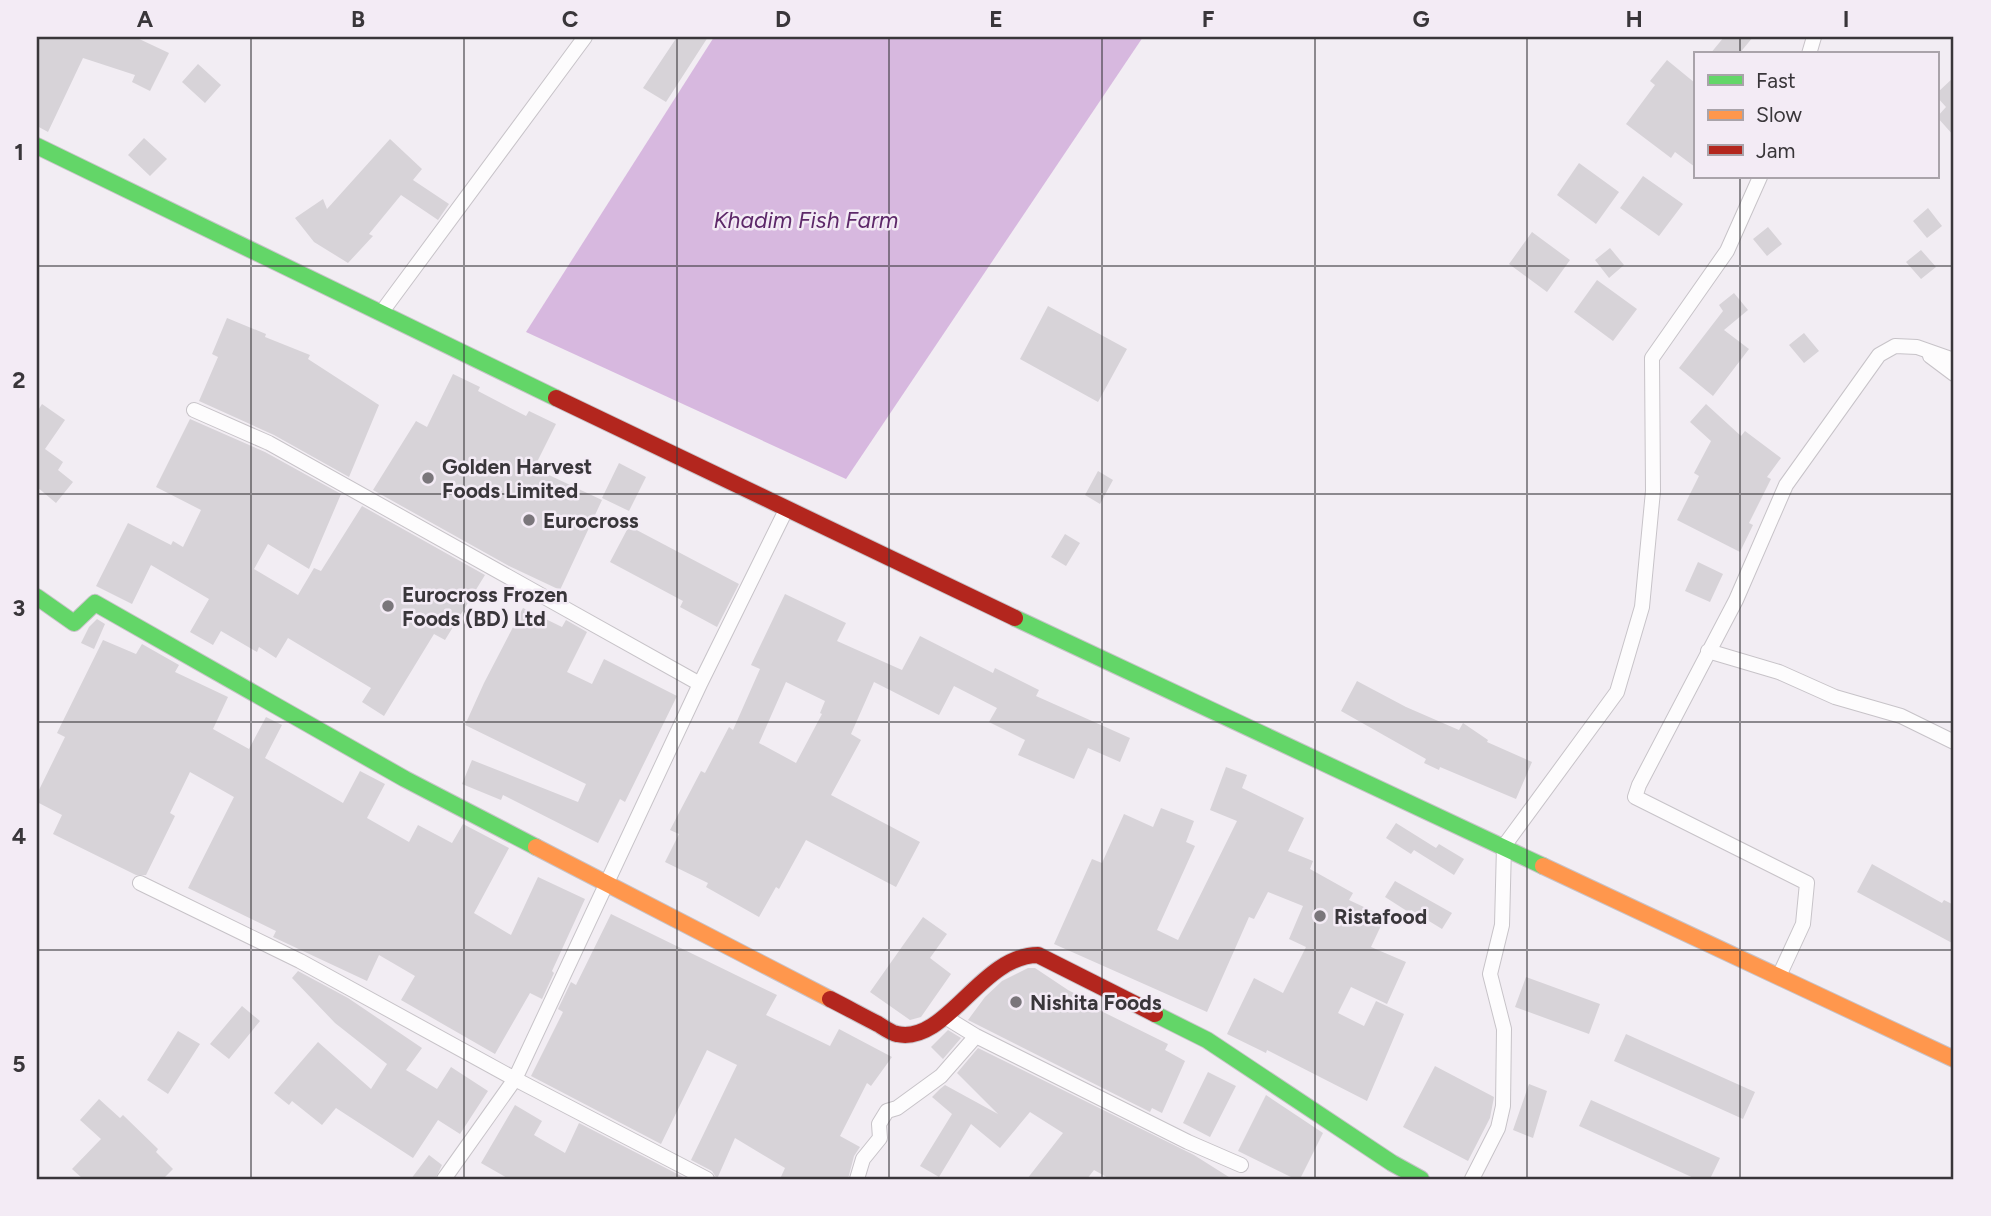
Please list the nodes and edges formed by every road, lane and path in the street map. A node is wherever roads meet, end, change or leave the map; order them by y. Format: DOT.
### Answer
graph roads {
  1 [pos="585,37"];
  2 [pos="37,146"];
  3 [pos="1760,178"];
  4 [pos="381,313"];
  5 [pos="1917,347"];
  6 [pos="1954,360"];
  7 [pos="1954,374"];
  8 [pos="194,410"];
  9 [pos="786,509"];
  10 [pos="37,597"];
  11 [pos="1708,651"];
  12 [pos="700,684"];
  13 [pos="1954,742"];
  14 [pos="1503,846"];
  15 [pos="141,883"];
  16 [pos="607,884"];
  17 [pos="1779,976"];
  18 [pos="945,1017"];
  19 [pos="976,1036"];
  20 [pos="1954,1059"];
  21 [pos="515,1079"];
  22 [pos="1241,1165"];
  23 [pos="444,1179"];
  24 [pos="707,1179"];
  25 [pos="857,1179"];
  26 [pos="1421,1179"];
  27 [pos="1472,1179"];
  1 -- 4 [label="street"];
  2 -- 4 [label="main road"];
  3 -- 14 [label="street"];
  4 -- 9 [label="main road"];
  5 -- 6 [label="street"];
  5 -- 7 [label="street"];
  5 -- 11 [label="street"];
  8 -- 12 [label="street"];
  9 -- 12 [label="street"];
  9 -- 14 [label="main road"];
  10 -- 16 [label="main road"];
  11 -- 13 [label="street"];
  11 -- 17 [label="street"];
  12 -- 16 [label="street"];
  14 -- 17 [label="main road"];
  14 -- 27 [label="street"];
  15 -- 21 [label="street"];
  16 -- 18 [label="main road"];
  16 -- 21 [label="street"];
  17 -- 20 [label="main road"];
  18 -- 19 [label="street"];
  18 -- 26 [label="main road"];
  19 -- 22 [label="street"];
  19 -- 25 [label="street"];
  21 -- 23 [label="street"];
  21 -- 24 [label="street"];
}
